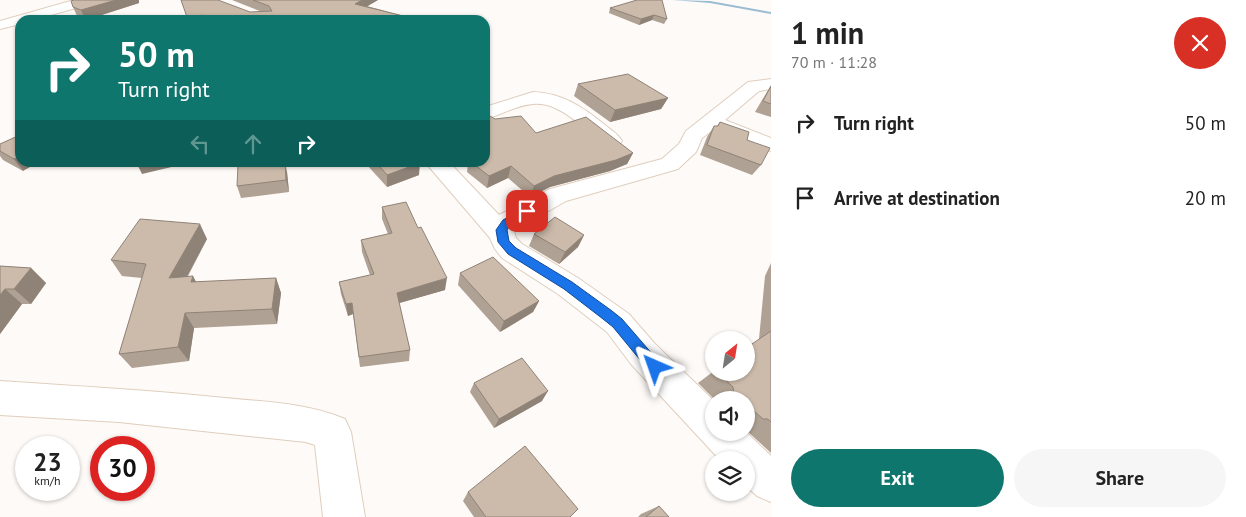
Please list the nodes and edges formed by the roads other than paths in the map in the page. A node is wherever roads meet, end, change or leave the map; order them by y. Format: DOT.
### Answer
graph roads {
  1 [pos="89,0"];
  2 [pos="36,15"];
  3 [pos="15,21"];
  4 [pos="0,25"];
  5 [pos="771,84"];
  6 [pos="490,111"];
  7 [pos="711,122"];
  8 [pos="771,145"];
  9 [pos="636,159"];
  10 [pos="441,167"];
  11 [pos="502,235"];
  12 [pos="0,398"];
  13 [pos="705,419"];
  14 [pos="728,441"];
  15 [pos="737,451"];
  16 [pos="755,468"];
  17 [pos="771,482"];
  18 [pos="344,517"];
  1 -- 2 [label="street"];
  3 -- 4 [label="street"];
  5 -- 7 [label="street"];
  6 -- 9 [label="street"];
  7 -- 8 [label="street"];
  7 -- 9 [label="street"];
  9 -- 11 [label="street"];
  10 -- 11 [label="street"];
  11 -- 13 [label="street"];
  12 -- 18 [label="street"];
  14 -- 15 [label="street"];
  16 -- 17 [label="street"];
}
